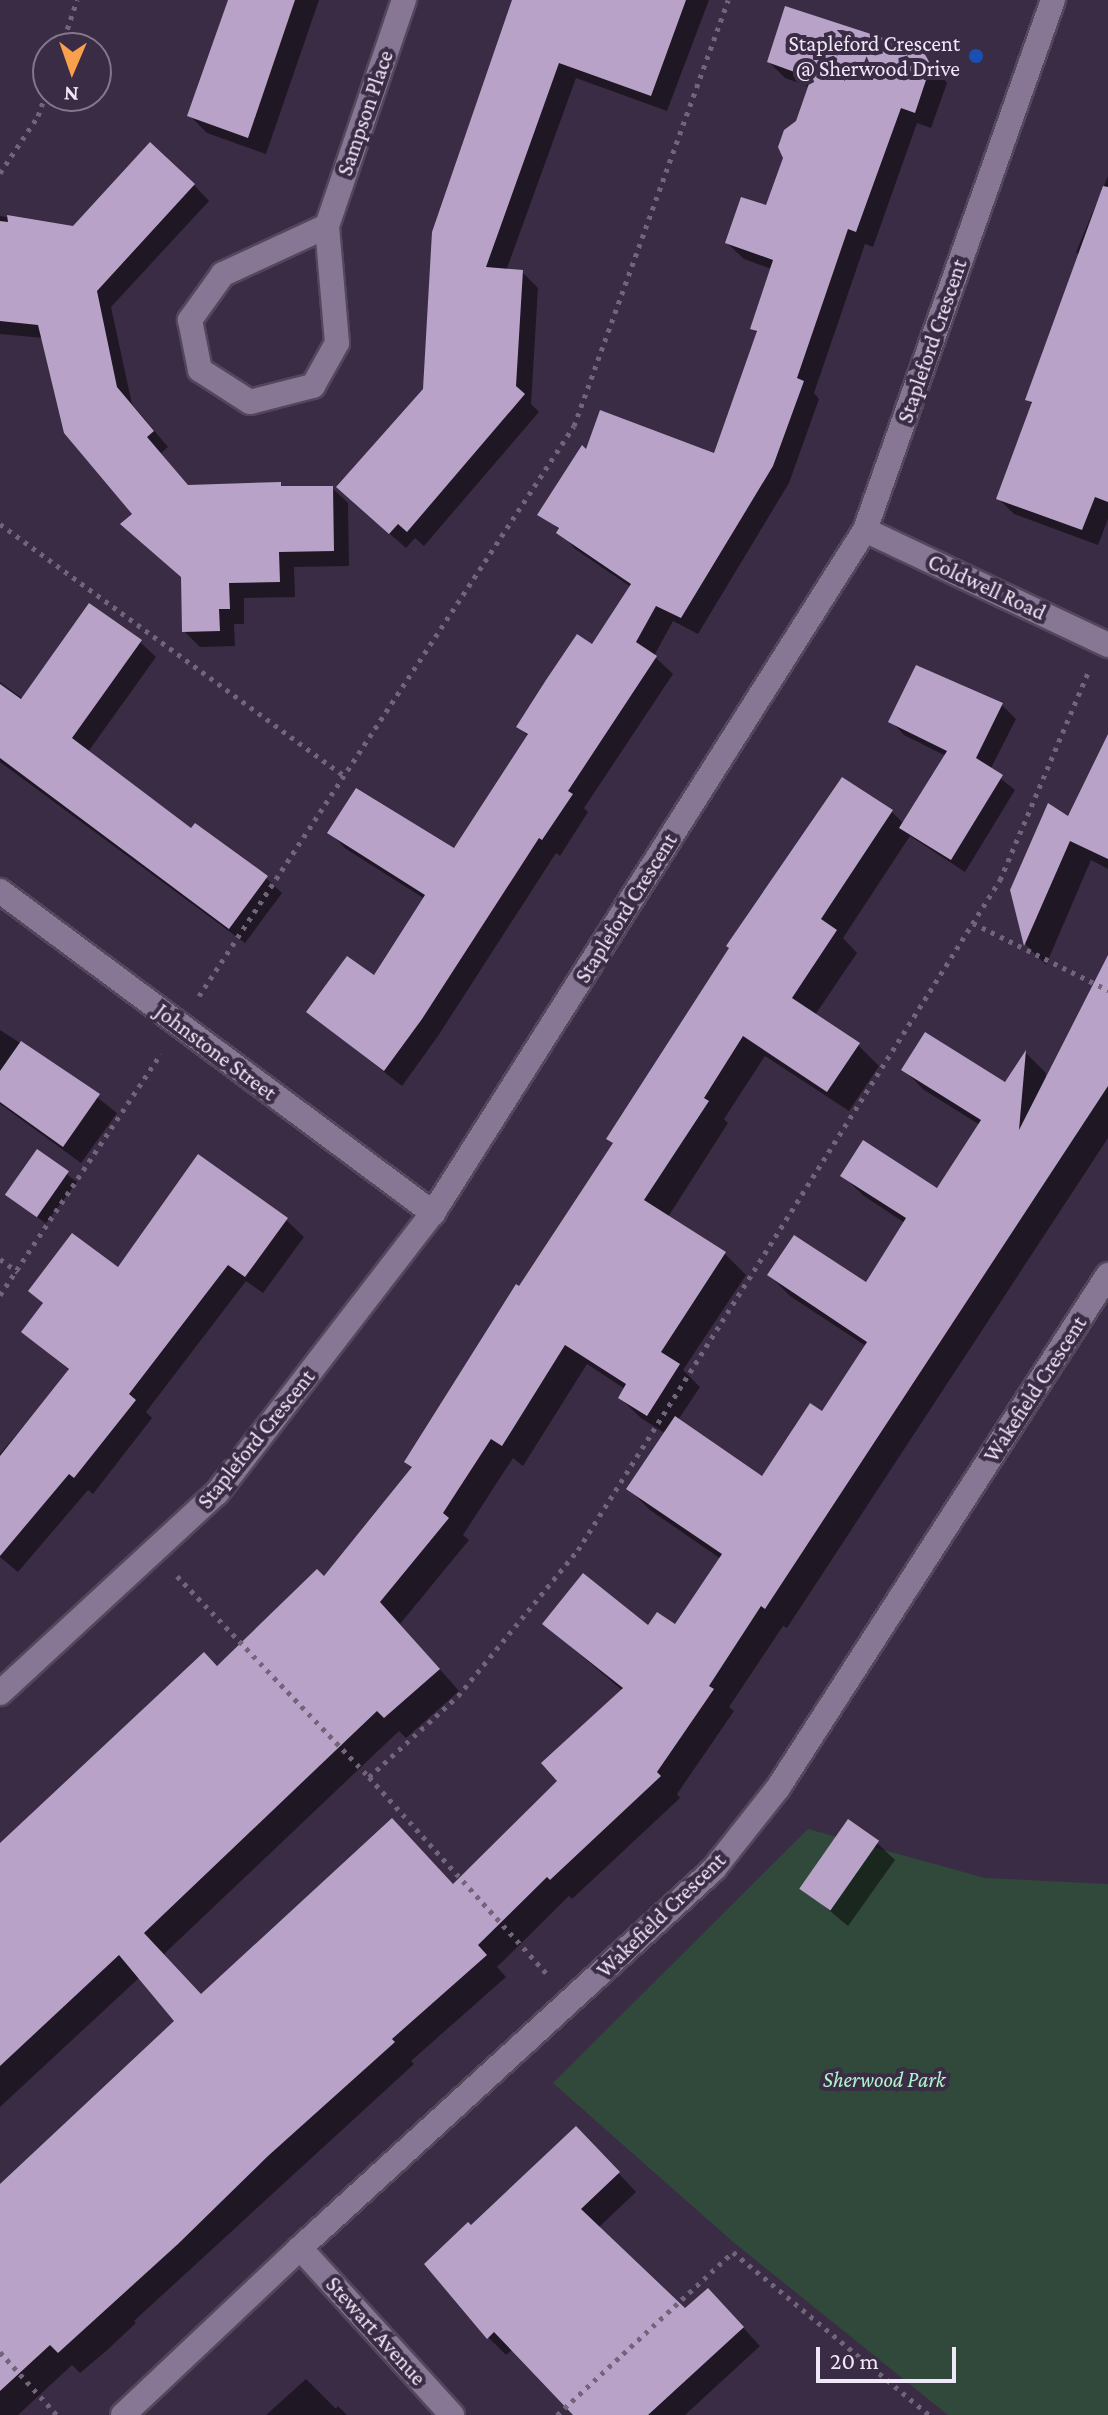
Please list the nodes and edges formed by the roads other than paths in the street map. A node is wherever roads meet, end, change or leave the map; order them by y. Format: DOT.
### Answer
graph roads {
  1 [pos="404,0"];
  2 [pos="1053,0"];
  3 [pos="327,226"];
  4 [pos="865,530"];
  5 [pos="1105,643"];
  6 [pos="0,891"];
  7 [pos="433,1213"];
  8 [pos="1108,1275"];
  9 [pos="0,1693"];
  10 [pos="300,2248"];
  11 [pos="123,2415"];
  12 [pos="452,2415"];
  1 -- 3 [label="street, Sampson Place"];
  2 -- 4 [label="street, Stapleford Crescent"];
  3 -- 3 [label="street, Sampson Place"];
  4 -- 5 [label="street, Coldwell Road"];
  4 -- 7 [label="street, Stapleford Crescent"];
  6 -- 7 [label="street, Johnstone Street"];
  7 -- 9 [label="street, Stapleford Crescent"];
  8 -- 10 [label="street, Wakefield Crescent"];
  10 -- 11 [label="street, Wakefield Crescent"];
  10 -- 12 [label="street, Stewart Avenue"];
}
